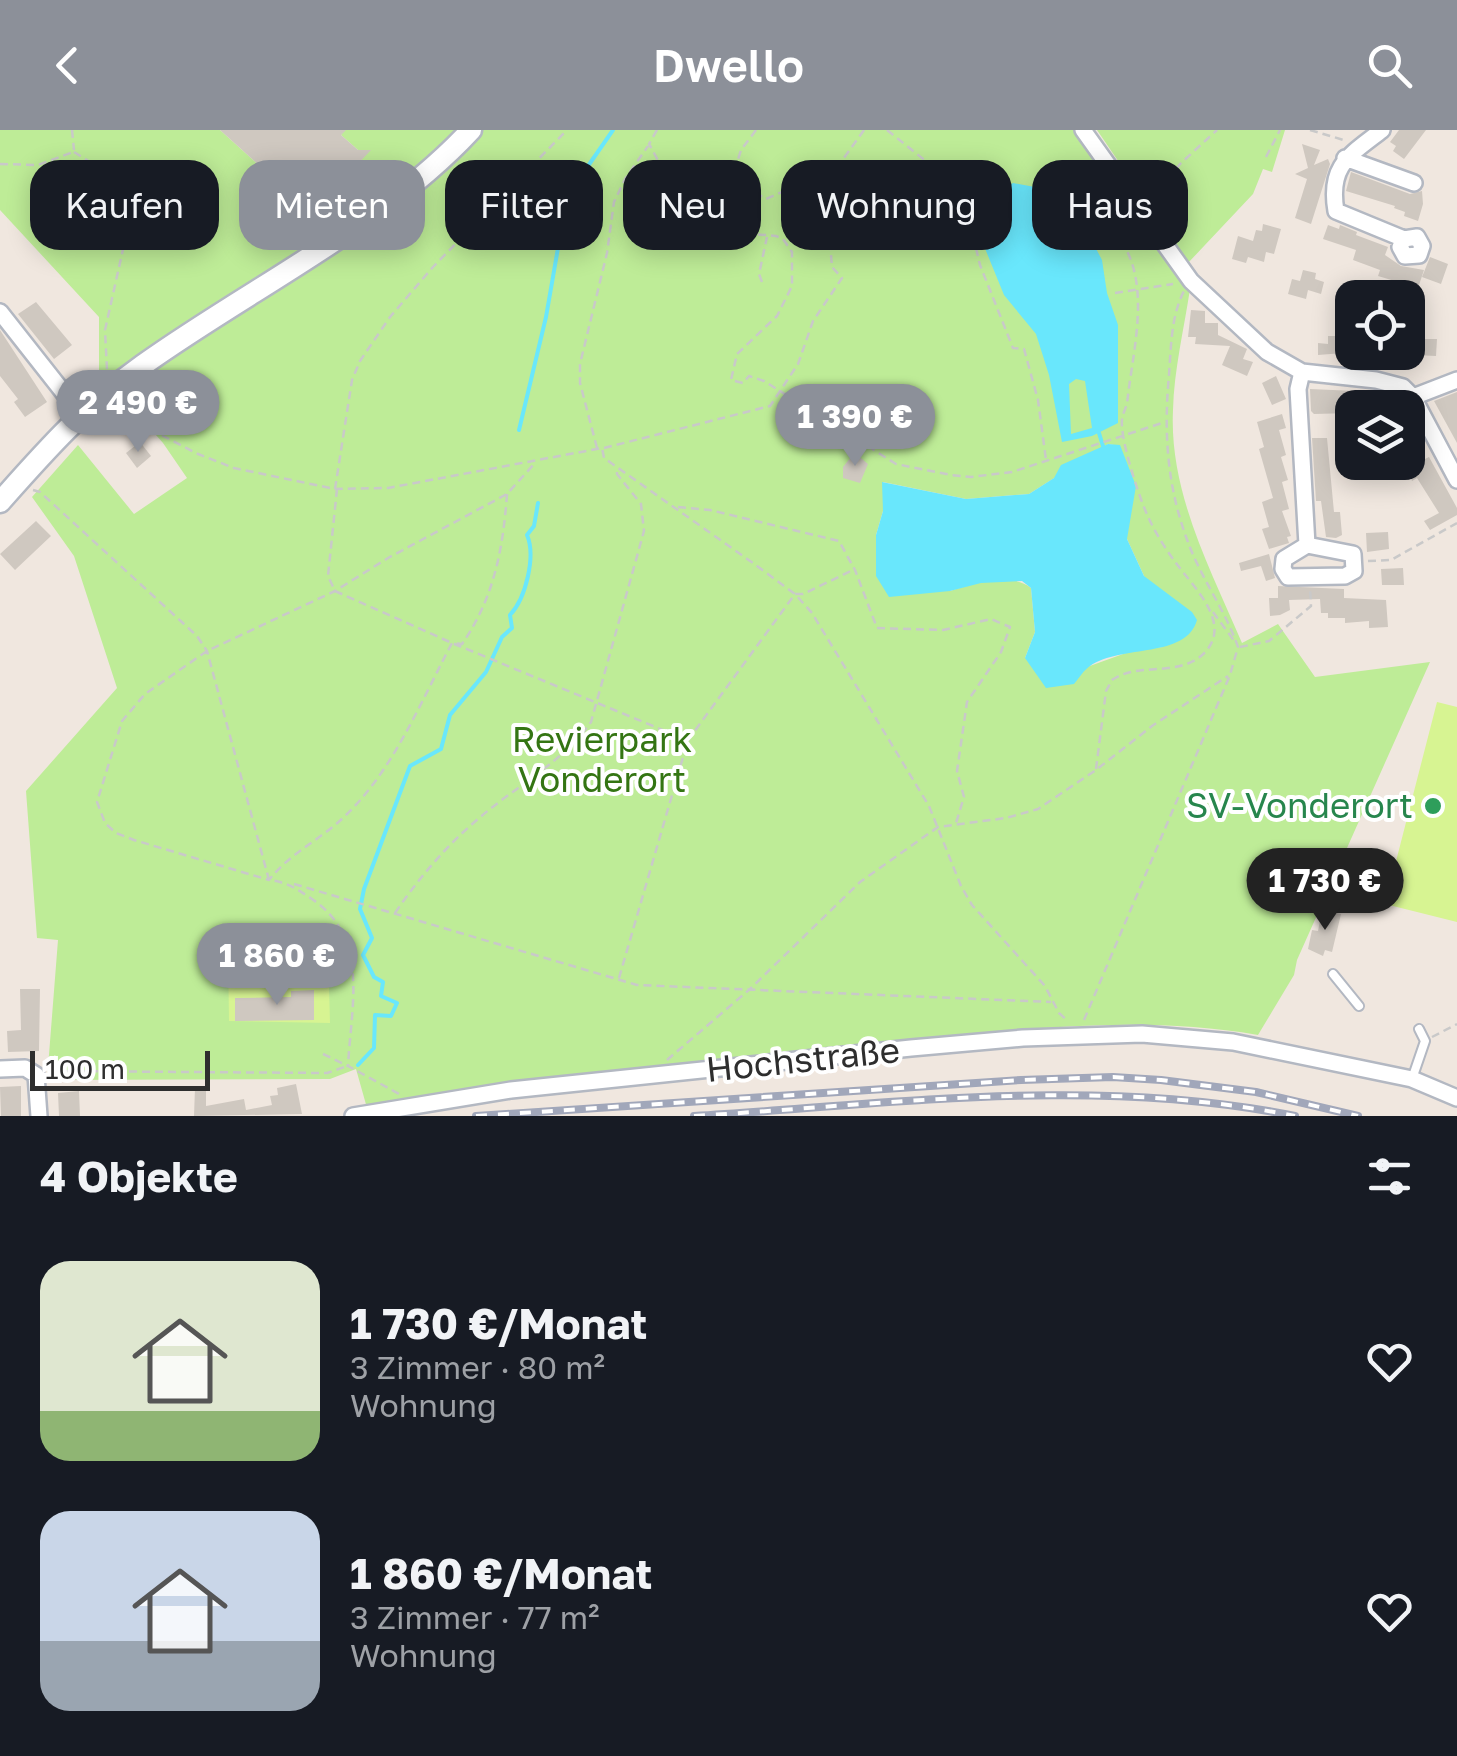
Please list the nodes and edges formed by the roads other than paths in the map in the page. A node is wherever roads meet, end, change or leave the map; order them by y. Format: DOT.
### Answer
graph roads {
  1 [pos="472,130"];
  2 [pos="1083,130"];
  3 [pos="1382,130"];
  4 [pos="1345,158"];
  5 [pos="1414,184"];
  6 [pos="1404,238"];
  7 [pos="0,312"];
  8 [pos="1302,372"];
  9 [pos="1457,380"];
  10 [pos="1406,390"];
  11 [pos="1425,392"];
  12 [pos="83,411"];
  13 [pos="1425,420"];
  14 [pos="1457,480"];
  15 [pos="0,502"];
  16 [pos="1307,545"];
  17 [pos="1333,974"];
  18 [pos="1359,1006"];
  19 [pos="1419,1029"];
  20 [pos="0,1069"];
  21 [pos="1412,1079"];
  22 [pos="1457,1098"];
  23 [pos="40,1116"];
  24 [pos="353,1116"];
  1 -- 12 [label="main road"];
  2 -- 8 [label="street"];
  3 -- 4 [label="street"];
  4 -- 5 [label="street"];
  4 -- 6 [label="street"];
  7 -- 12 [label="street"];
  8 -- 10 [label="street"];
  8 -- 16 [label="street"];
  9 -- 11 [label="street"];
  12 -- 15 [label="main road"];
  13 -- 14 [label="street"];
  16 -- 16 [label="street"];
  17 -- 18 [label="lane"];
  19 -- 21 [label="lane"];
  20 -- 23 [label="street"];
  21 -- 22 [label="street, Hochstraße"];
  21 -- 24 [label="street, Hochstraße"];
}
